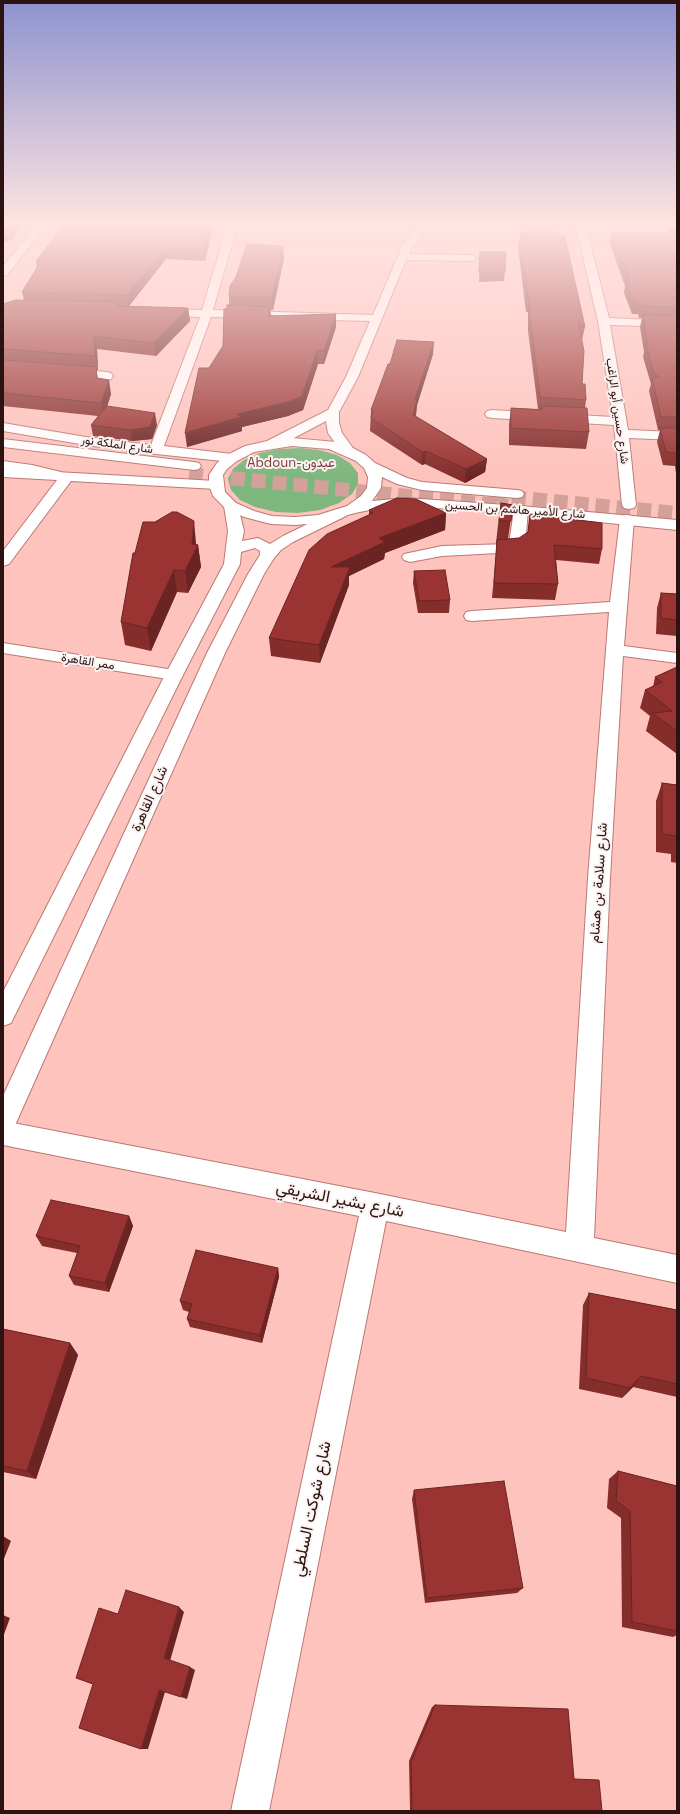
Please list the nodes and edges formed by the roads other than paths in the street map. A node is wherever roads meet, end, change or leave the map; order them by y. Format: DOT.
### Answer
graph roads {
  1 [pos="209,308"];
  2 [pos="381,308"];
  3 [pos="601,308"];
  4 [pos="144,311"];
  5 [pos="207,314"];
  6 [pos="377,318"];
  7 [pos="604,321"];
  8 [pos="677,324"];
  9 [pos="55,372"];
  10 [pos="107,376"];
  11 [pos="332,412"];
  12 [pos="492,414"];
  13 [pos="3,427"];
  14 [pos="621,428"];
  15 [pos="3,434"];
  16 [pos="677,436"];
  17 [pos="86,441"];
  18 [pos="3,443"];
  19 [pos="272,444"];
  20 [pos="156,450"];
  21 [pos="348,451"];
  22 [pos="3,454"];
  23 [pos="232,458"];
  24 [pos="3,465"];
  25 [pos="370,466"];
  26 [pos="3,473"];
  27 [pos="62,475"];
  28 [pos="216,485"];
  29 [pos="524,502"];
  30 [pos="231,506"];
  31 [pos="628,509"];
  32 [pos="347,511"];
  33 [pos="677,525"];
  34 [pos="235,549"];
  35 [pos="268,555"];
  36 [pos="410,557"];
  37 [pos="3,561"];
  38 [pos="618,606"];
  39 [pos="472,616"];
  40 [pos="3,648"];
  41 [pos="616,650"];
  42 [pos="677,658"];
  43 [pos="174,675"];
  44 [pos="3,1016"];
  45 [pos="3,1124"];
  46 [pos="3,1133"];
  47 [pos="375,1206"];
  48 [pos="580,1248"];
  49 [pos="677,1269"];
  50 [pos="250,1811"];
  1 -- 5 [label="main road"];
  2 -- 6 [label="main road"];
  3 -- 7 [label="main road, شارع حسين أبو الراغب"];
  4 -- 5 [label="main road"];
  5 -- 6 [label="main road"];
  5 -- 20 [label="main road"];
  6 -- 11 [label="main road"];
  7 -- 8 [label="main road"];
  7 -- 14 [label="main road, شارع حسين أبو الراغب"];
  9 -- 10 [label="main road"];
  11 -- 19 [label="main road"];
  11 -- 21 [label="main road"];
  12 -- 14 [label="main road"];
  13 -- 17 [label="main road, شارع الملكة نور"];
  14 -- 16 [label="main road"];
  14 -- 31 [label="main road, شارع حسين أبو الراغب"];
  15 -- 17 [label="main road"];
  17 -- 20 [label="main road, شارع الملكة نور"];
  18 -- 22 [label="main road, شارع الملكة نور"];
  19 -- 21 [label="main road"];
  19 -- 23 [label="main road"];
  20 -- 23 [label="main road, شارع الملكة نور"];
  21 -- 25 [label="main road, شارع الأمير هاشم بن الحسين"];
  23 -- 28 [label="main road"];
  24 -- 27 [label="main road"];
  25 -- 29 [label="main road, شارع الأمير هاشم بن الحسين"];
  25 -- 32 [label="main road"];
  26 -- 27 [label="main road"];
  27 -- 28 [label="main road"];
  27 -- 37 [label="main road"];
  28 -- 30 [label="main road"];
  29 -- 31 [label="main road, شارع الأمير هاشم بن الحسين"];
  29 -- 32 [label="main road, شارع الأمير هاشم بن الحسين"];
  29 -- 36 [label="main road"];
  30 -- 32 [label="main road"];
  30 -- 34 [label="main road"];
  31 -- 33 [label="main road, شارع الأمير هاشم بن الحسين"];
  31 -- 38 [label="main road, شارع سلامة بن هشام"];
  32 -- 35 [label="main road, شارع القاهرة"];
  34 -- 35 [label="main road"];
  34 -- 43 [label="main road"];
  35 -- 45 [label="main road, شارع القاهرة"];
  38 -- 39 [label="main road"];
  38 -- 41 [label="main road, شارع سلامة بن هشام"];
  40 -- 43 [label="main road, ممر القاهرة"];
  41 -- 42 [label="main road"];
  41 -- 48 [label="main road, شارع سلامة بن هشام"];
  43 -- 44 [label="main road"];
  46 -- 47 [label="main road, شارع بشير الشريقي"];
  47 -- 48 [label="main road, شارع بشير الشريقي"];
  47 -- 50 [label="main road, شارع شوكت السلطي"];
  48 -- 49 [label="main road, شارع بشير الشريقي"];
}
